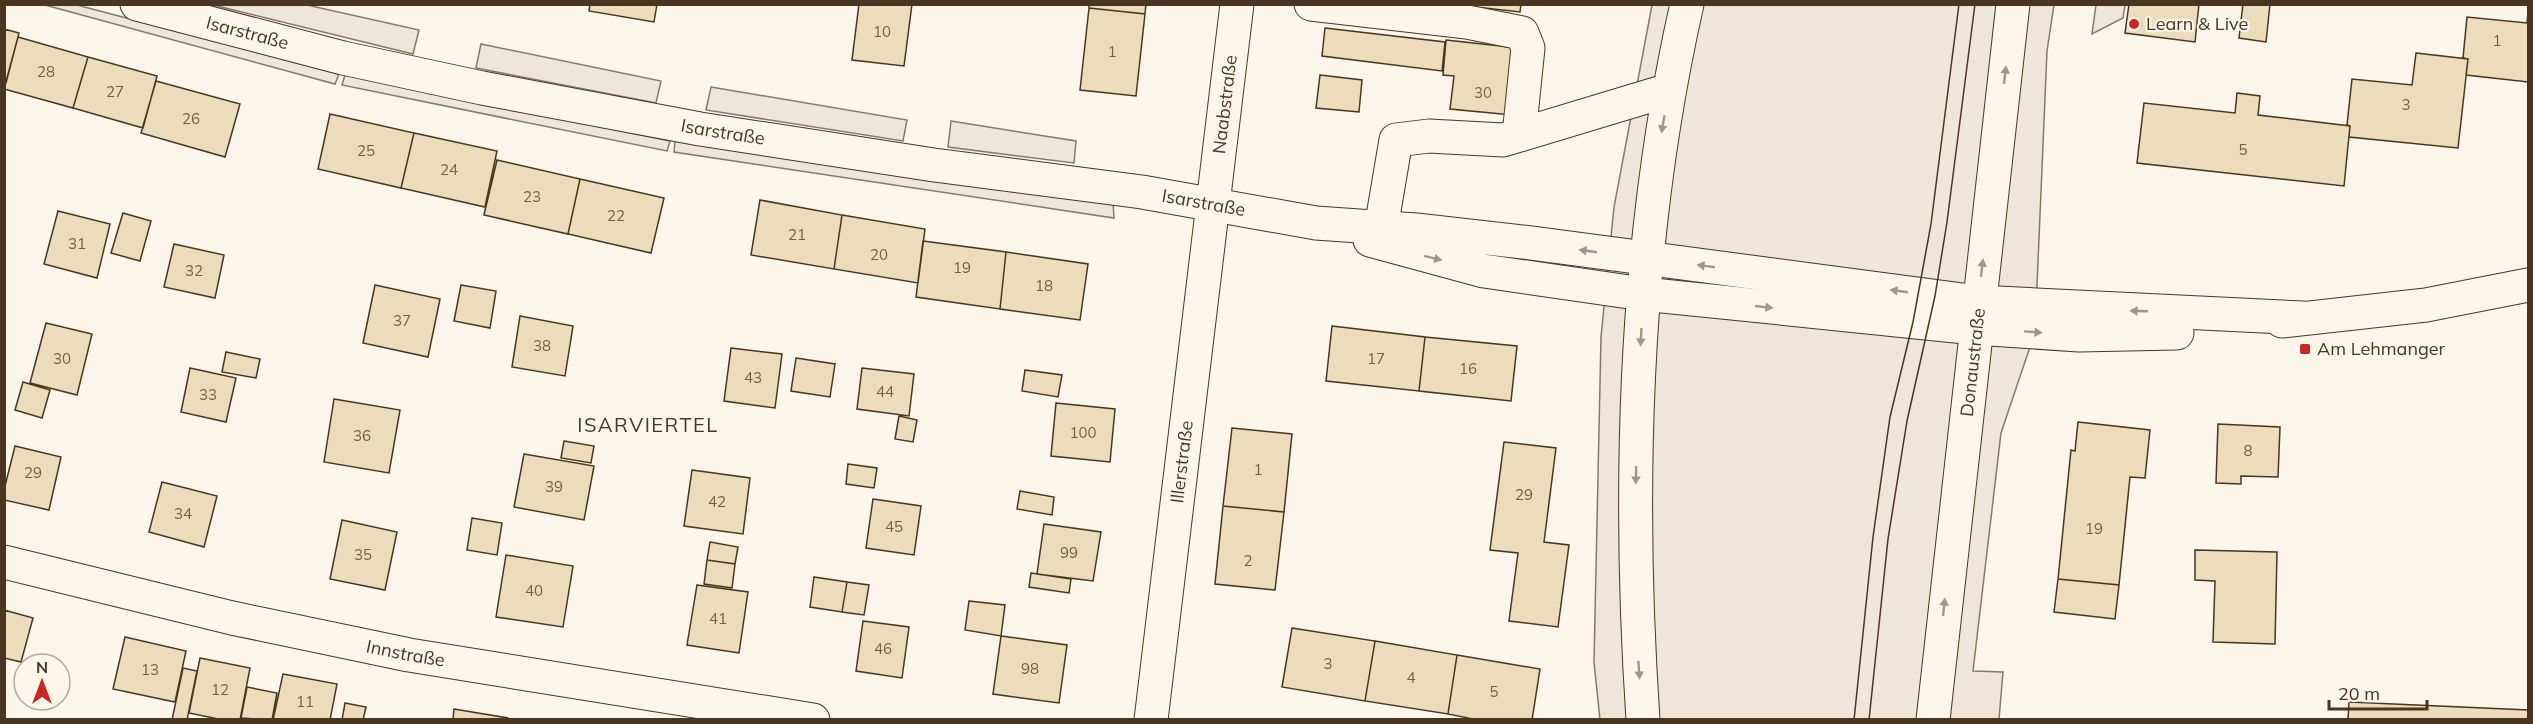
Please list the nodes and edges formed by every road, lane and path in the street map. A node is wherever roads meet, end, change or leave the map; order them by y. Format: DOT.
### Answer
graph roads {
  1 [pos="137,4"];
  2 [pos="1237,4"];
  3 [pos="1311,4"];
  4 [pos="1687,4"];
  5 [pos="2013,4"];
  6 [pos="1669,90"];
  7 [pos="1519,135"];
  8 [pos="1213,206"];
  9 [pos="1316,223"];
  10 [pos="1381,228"];
  11 [pos="1646,258"];
  12 [pos="2529,285"];
  13 [pos="1643,294"];
  14 [pos="1976,315"];
  15 [pos="4,562"];
  16 [pos="813,720"];
  17 [pos="1151,720"];
  18 [pos="1643,720"];
  19 [pos="1933,720"];
  1 -- 8 [label="street, Isarstraße"];
  2 -- 8 [label="street, Naabstraße"];
  3 -- 7 [label="street"];
  4 -- 6 [label="street"];
  14 -- 5 [label="street, Donaustraße, one-way"];
  6 -- 7 [label="street"];
  6 -- 11 [label="street, one-way"];
  7 -- 10 [label="street"];
  8 -- 9 [label="street, Isarstraße"];
  8 -- 17 [label="street, Illerstraße"];
  9 -- 10 [label="street, Isarstraße"];
  9 -- 13 [label="street, Isarstraße, one-way"];
  11 -- 10 [label="street, Isarstraße, one-way"];
  11 -- 13 [label="street"];
  14 -- 11 [label="street, Isarstraße, one-way"];
  12 -- 14 [label="street"];
  13 -- 14 [label="street, Isarstraße, one-way"];
  13 -- 18 [label="street, one-way"];
  19 -- 14 [label="street, Donaustraße, one-way"];
  15 -- 16 [label="street, Innstraße"];
}
